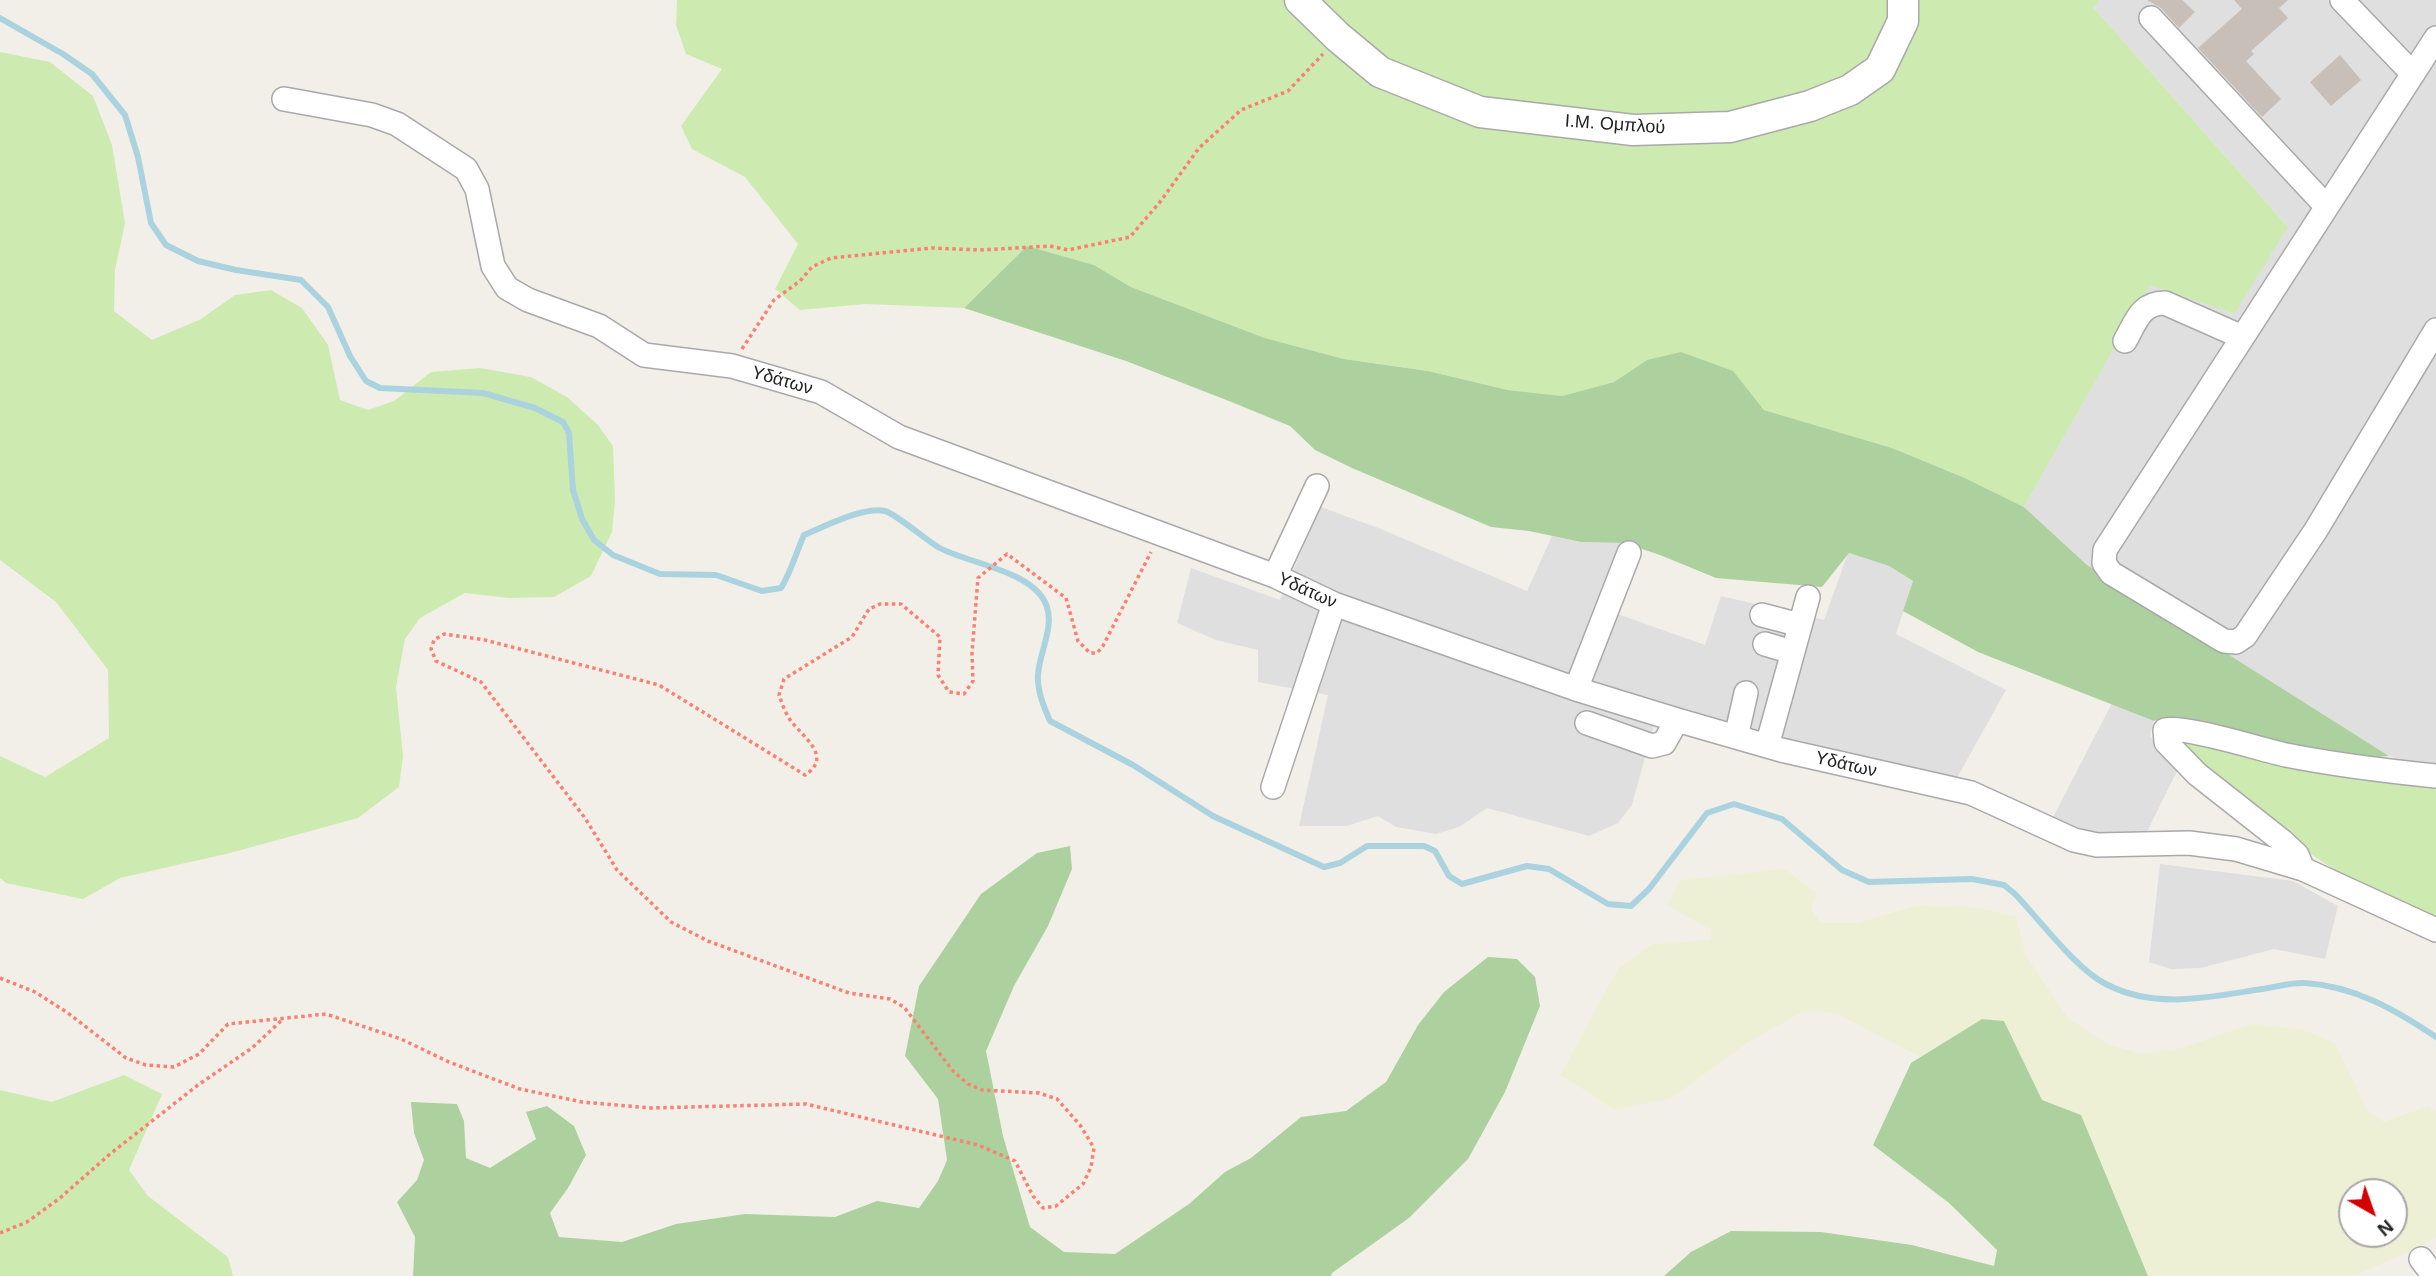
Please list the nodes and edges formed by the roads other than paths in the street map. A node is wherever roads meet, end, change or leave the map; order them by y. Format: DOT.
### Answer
graph roads {
  1 [pos="1300,0"];
  2 [pos="1903,0"];
  3 [pos="2342,0"];
  4 [pos="2151,18"];
  5 [pos="2436,38"];
  6 [pos="2413,74"];
  7 [pos="284,99"];
  8 [pos="2326,206"];
  9 [pos="2436,330"];
  10 [pos="2242,337"];
  11 [pos="2124,341"];
  12 [pos="1317,486"];
  13 [pos="1629,553"];
  14 [pos="1275,576"];
  15 [pos="1808,597"];
  16 [pos="1334,604"];
  17 [pos="1762,615"];
  18 [pos="1800,625"];
  19 [pos="1765,644"];
  20 [pos="1792,653"];
  21 [pos="1576,689"];
  22 [pos="1797,691"];
  23 [pos="1746,693"];
  24 [pos="1676,720"];
  25 [pos="1587,723"];
  26 [pos="1736,737"];
  27 [pos="1774,748"];
  28 [pos="2436,776"];
  29 [pos="1273,788"];
  30 [pos="2304,869"];
  31 [pos="2436,930"];
  1 -- 2 [label="street, Ι.Μ. Ομπλού"];
  3 -- 6 [label="street"];
  4 -- 8 [label="street"];
  5 -- 6 [label="street"];
  6 -- 8 [label="street"];
  7 -- 14 [label="street, Υδάτων"];
  8 -- 10 [label="street"];
  9 -- 10 [label="street"];
  10 -- 11 [label="street"];
  12 -- 14 [label="street"];
  13 -- 21 [label="street"];
  14 -- 16 [label="street, Υδάτων"];
  15 -- 18 [label="street"];
  16 -- 21 [label="street, Υδάτων"];
  16 -- 29 [label="street"];
  17 -- 18 [label="street"];
  18 -- 20 [label="street"];
  19 -- 20 [label="street"];
  20 -- 27 [label="street"];
  21 -- 24 [label="street, Υδάτων"];
  22 -- 27 [label="street"];
  23 -- 26 [label="street"];
  24 -- 25 [label="street"];
  24 -- 26 [label="street, Υδάτων"];
  26 -- 27 [label="street, Υδάτων"];
  27 -- 30 [label="street, Υδάτων"];
  28 -- 30 [label="street"];
  30 -- 31 [label="street, Υδάτων"];
}
